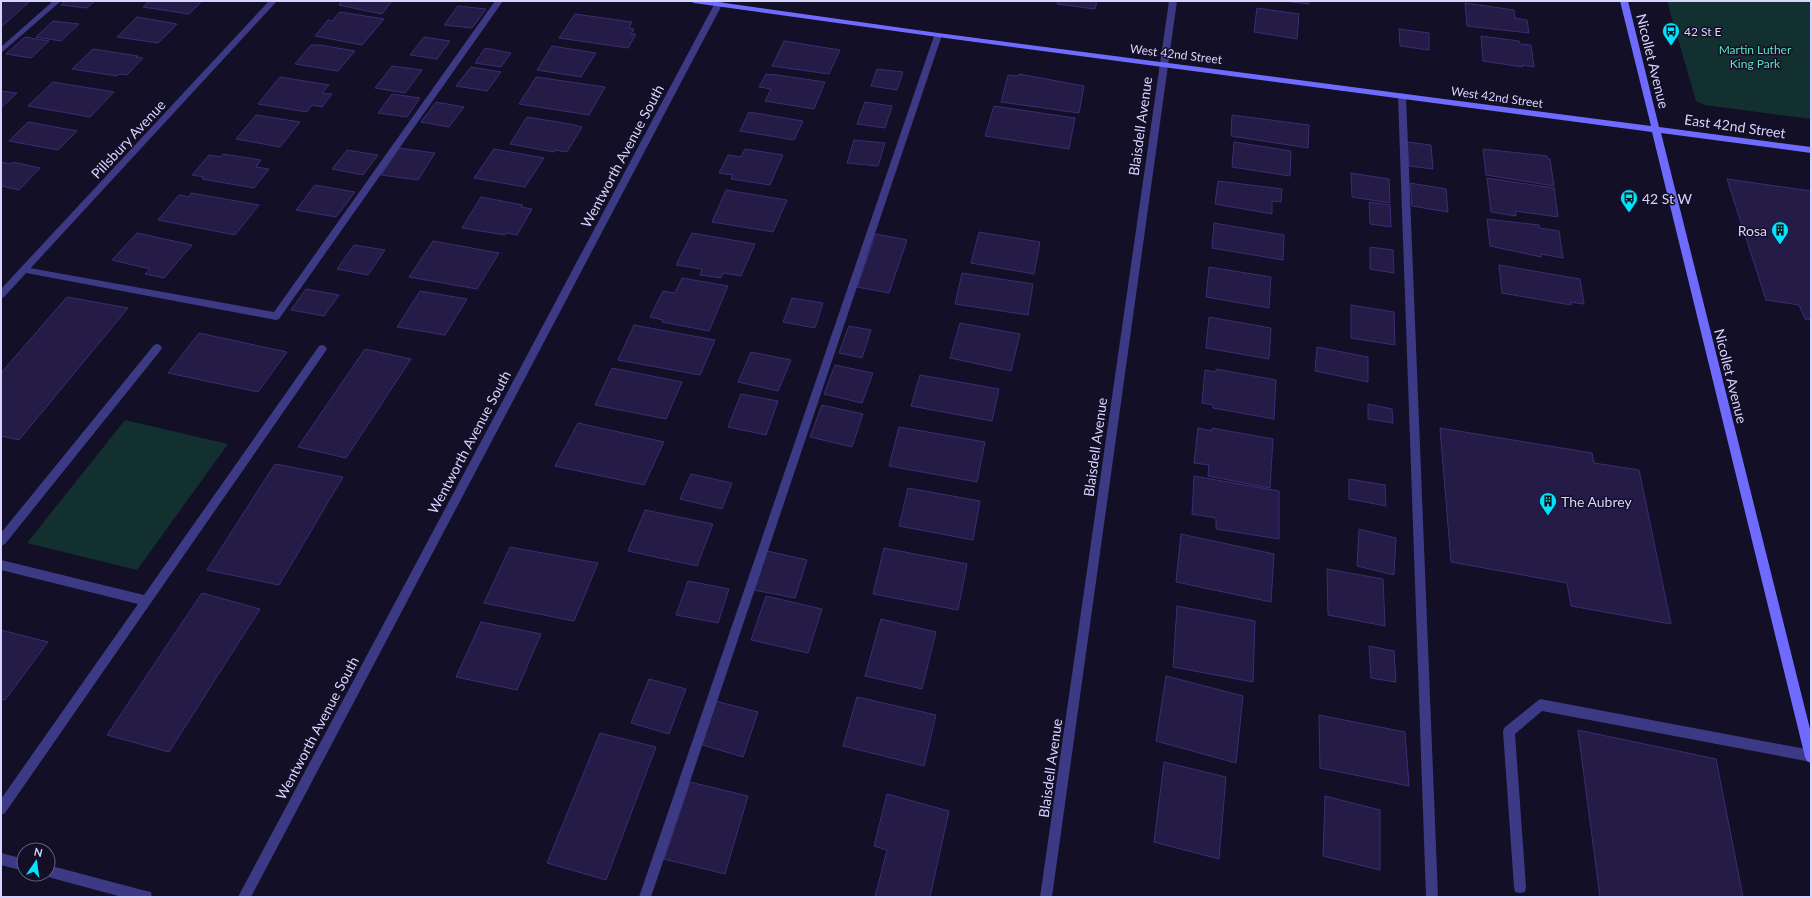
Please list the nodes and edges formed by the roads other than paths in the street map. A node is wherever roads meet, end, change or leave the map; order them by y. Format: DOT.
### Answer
graph roads {
  1 [pos="58,1"];
  2 [pos="273,1"];
  3 [pos="499,1"];
  4 [pos="694,1"];
  5 [pos="1173,1"];
  6 [pos="1624,1"];
  7 [pos="719,3"];
  8 [pos="938,35"];
  9 [pos="1,51"];
  10 [pos="1163,64"];
  11 [pos="1402,96"];
  12 [pos="1655,128"];
  13 [pos="1811,150"];
  14 [pos="24,270"];
  15 [pos="1,295"];
  16 [pos="158,348"];
  17 [pos="322,349"];
  18 [pos="1,541"];
  19 [pos="1,565"];
  20 [pos="147,601"];
  21 [pos="1811,756"];
  22 [pos="1,809"];
  23 [pos="1,859"];
  24 [pos="16,863"];
  25 [pos="56,874"];
  26 [pos="1520,887"];
  27 [pos="146,897"];
  28 [pos="244,897"];
  29 [pos="645,897"];
  30 [pos="1046,897"];
  31 [pos="1432,897"];
  1 -- 9 [label="street"];
  2 -- 14 [label="street, Pillsbury Avenue"];
  3 -- 14 [label="street"];
  4 -- 7 [label="street, West 42nd Street"];
  5 -- 10 [label="street, Blaisdell Avenue"];
  6 -- 12 [label="street, Nicollet Avenue"];
  7 -- 8 [label="street, West 42nd Street"];
  7 -- 28 [label="street, Wentworth Avenue South"];
  8 -- 10 [label="street, West 42nd Street"];
  8 -- 29 [label="street"];
  10 -- 11 [label="street, West 42nd Street"];
  10 -- 30 [label="street, Blaisdell Avenue"];
  11 -- 12 [label="street, West 42nd Street"];
  11 -- 31 [label="street"];
  12 -- 13 [label="street, East 42nd Street"];
  12 -- 21 [label="street, Nicollet Avenue"];
  14 -- 15 [label="street, Pillsbury Avenue"];
  16 -- 18 [label="street"];
  17 -- 20 [label="street"];
  19 -- 20 [label="street"];
  20 -- 22 [label="street"];
  21 -- 26 [label="street"];
  23 -- 24 [label="street"];
  25 -- 27 [label="street"];
}
